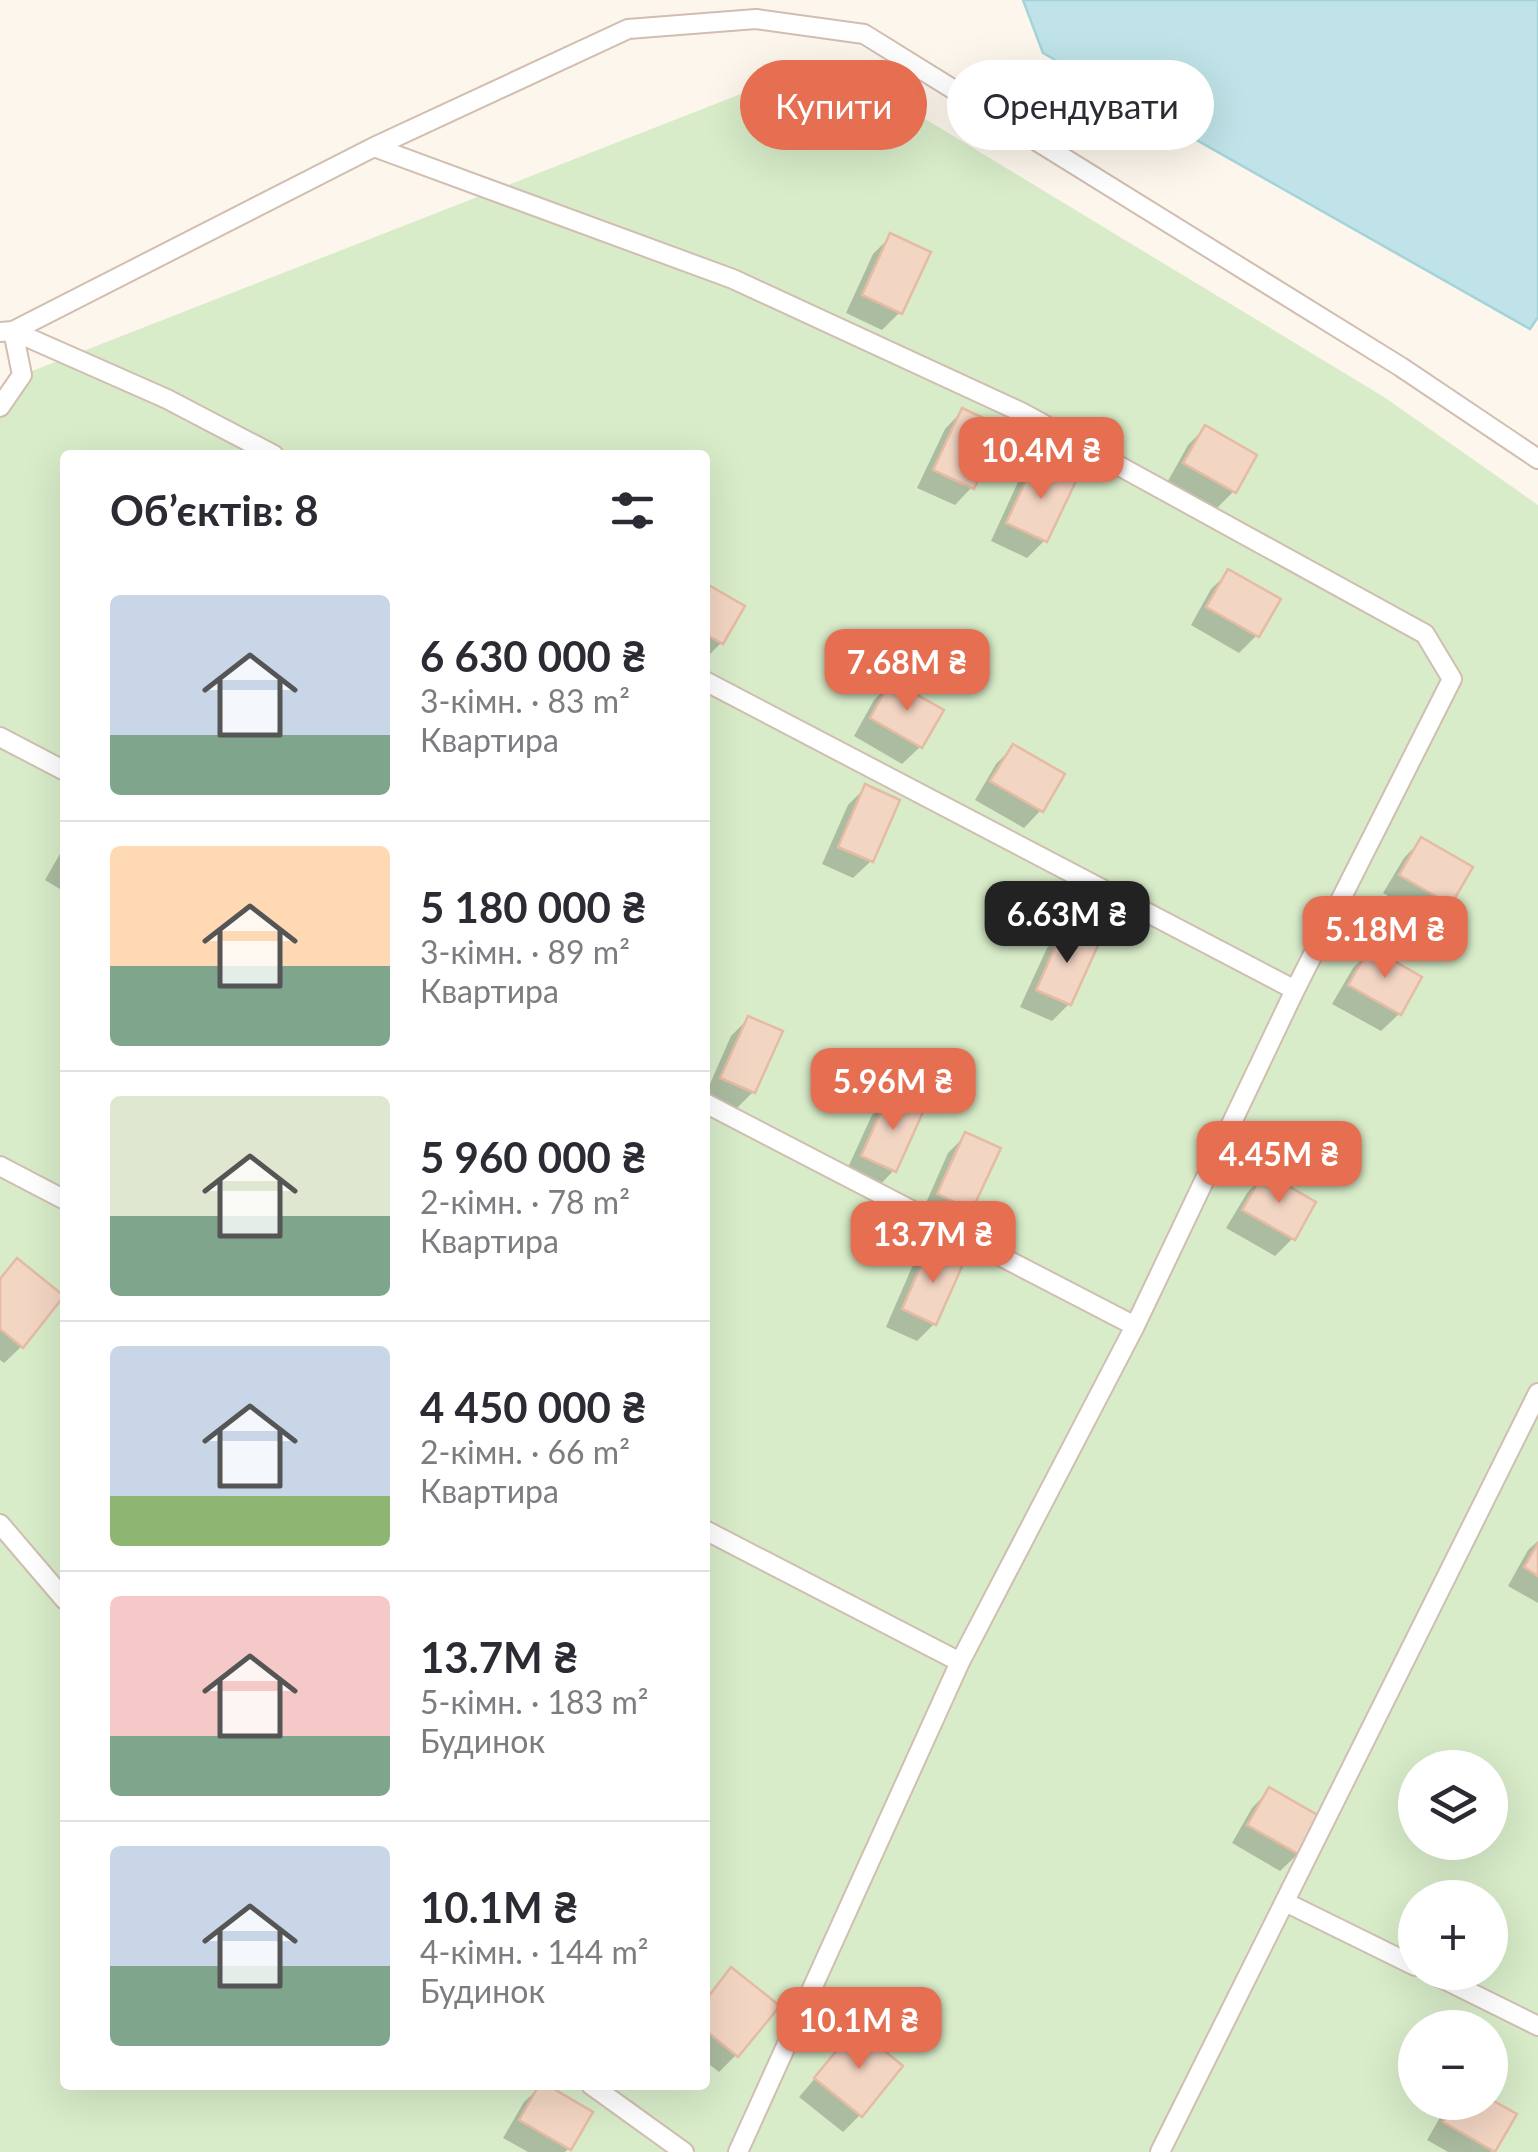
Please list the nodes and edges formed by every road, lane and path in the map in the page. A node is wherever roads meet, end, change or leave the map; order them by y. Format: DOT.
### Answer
graph roads {
  1 [pos="374,148"];
  2 [pos="7,332"];
  3 [pos="0,408"];
  4 [pos="264,450"];
  5 [pos="1538,459"];
  6 [pos="710,684"];
  7 [pos="0,737"];
  8 [pos="60,768"];
  9 [pos="1295,990"];
  10 [pos="710,1106"];
  11 [pos="0,1166"];
  12 [pos="60,1197"];
  13 [pos="1135,1326"];
  14 [pos="1538,1393"];
  15 [pos="0,1524"];
  16 [pos="710,1533"];
  17 [pos="60,1594"];
  18 [pos="960,1662"];
  19 [pos="1285,1902"];
  20 [pos="1398,1958"];
  21 [pos="1465,1990"];
  22 [pos="1538,2026"];
  23 [pos="599,2090"];
  24 [pos="684,2152"];
  25 [pos="738,2152"];
  26 [pos="1160,2152"];
  1 -- 2 [label="lane"];
  1 -- 5 [label="lane"];
  1 -- 9 [label="lane"];
  2 -- 3 [label="lane"];
  2 -- 4 [label="lane"];
  6 -- 9 [label="lane"];
  7 -- 8 [label="lane"];
  9 -- 13 [label="lane"];
  10 -- 13 [label="lane"];
  11 -- 12 [label="lane"];
  13 -- 18 [label="lane"];
  14 -- 19 [label="lane"];
  15 -- 17 [label="lane"];
  16 -- 18 [label="lane"];
  18 -- 25 [label="lane"];
  19 -- 20 [label="lane"];
  19 -- 26 [label="lane"];
  21 -- 22 [label="lane"];
  23 -- 24 [label="lane"];
}
